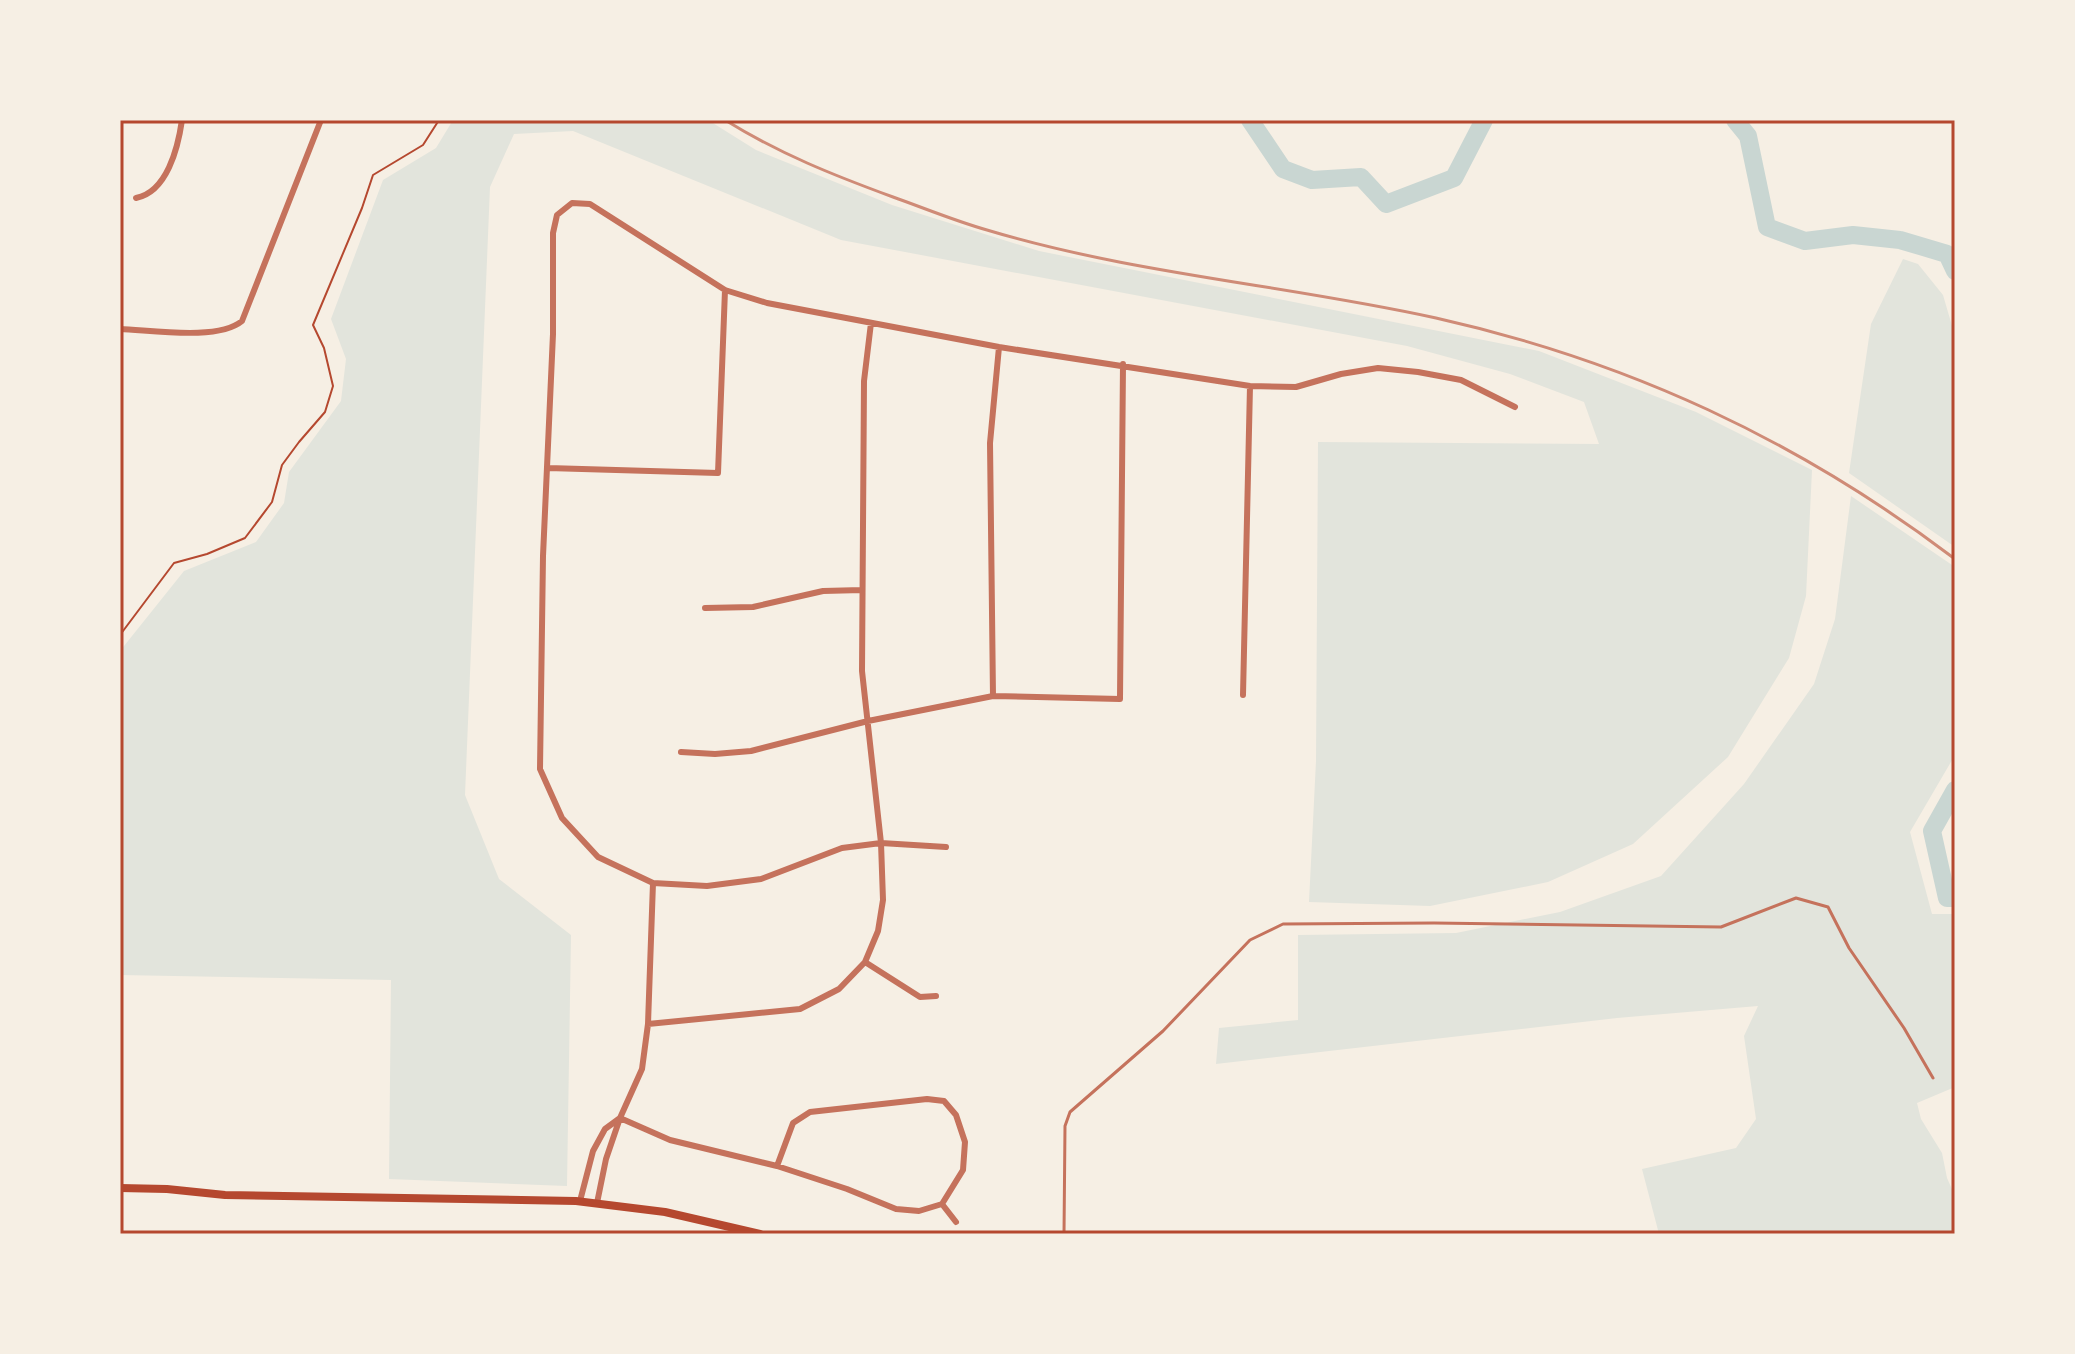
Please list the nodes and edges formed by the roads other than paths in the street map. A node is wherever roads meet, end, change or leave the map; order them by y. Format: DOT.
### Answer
graph roads {
  1 [pos="182,120"];
  2 [pos="321,120"];
  3 [pos="136,198"];
  4 [pos="725,290"];
  5 [pos="871,323"];
  6 [pos="120,329"];
  7 [pos="999,347"];
  8 [pos="1123,364"];
  9 [pos="1250,386"];
  10 [pos="1515,407"];
  11 [pos="548,468"];
  12 [pos="862,590"];
  13 [pos="705,608"];
  14 [pos="1243,695"];
  15 [pos="993,696"];
  16 [pos="868,721"];
  17 [pos="681,752"];
  18 [pos="881,843"];
  19 [pos="946,847"];
  20 [pos="653,883"];
  21 [pos="865,962"];
  22 [pos="936,996"];
  23 [pos="648,1024"];
  24 [pos="1933,1078"];
  25 [pos="620,1118"];
  26 [pos="777,1166"];
  27 [pos="120,1188"];
  28 [pos="580,1201"];
  29 [pos="597,1203"];
  30 [pos="942,1204"];
  31 [pos="956,1222"];
  32 [pos="760,1234"];
  33 [pos="1064,1234"];
  1 -- 3 [label="street"];
  2 -- 6 [label="street"];
  4 -- 5 [label="street"];
  4 -- 11 [label="street"];
  4 -- 11 [label="street"];
  5 -- 7 [label="street"];
  5 -- 12 [label="street"];
  7 -- 8 [label="street"];
  7 -- 15 [label="street"];
  8 -- 9 [label="street"];
  8 -- 15 [label="street"];
  9 -- 10 [label="street"];
  9 -- 14 [label="street"];
  11 -- 20 [label="street"];
  12 -- 13 [label="street"];
  12 -- 16 [label="street"];
  15 -- 16 [label="street"];
  16 -- 17 [label="street"];
  16 -- 18 [label="street"];
  18 -- 19 [label="street"];
  18 -- 20 [label="street"];
  18 -- 21 [label="street"];
  20 -- 23 [label="street"];
  21 -- 22 [label="street"];
  21 -- 23 [label="street"];
  23 -- 25 [label="street"];
  24 -- 33 [label="lane"];
  25 -- 26 [label="street"];
  25 -- 28 [label="street"];
  25 -- 29 [label="street"];
  26 -- 30 [label="street"];
  26 -- 30 [label="street"];
  27 -- 28 [label="main road"];
  28 -- 29 [label="main road"];
  29 -- 32 [label="main road"];
  30 -- 31 [label="street"];
}
